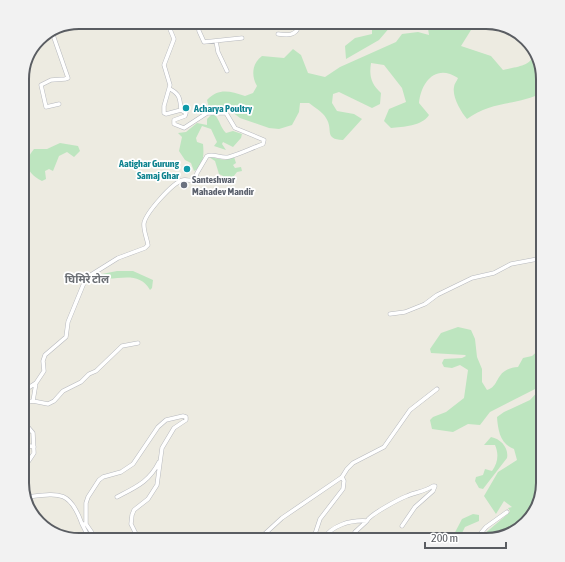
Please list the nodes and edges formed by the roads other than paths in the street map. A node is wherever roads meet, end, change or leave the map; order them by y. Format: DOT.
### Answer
graph roads {
  1 [pos="170,29"];
  2 [pos="199,29"];
  3 [pos="297,29"];
  4 [pos="278,34"];
  5 [pos="53,36"];
  6 [pos="242,38"];
  7 [pos="216,41"];
  8 [pos="227,71"];
  9 [pos="170,89"];
  10 [pos="59,104"];
  11 [pos="181,110"];
  12 [pos="536,259"];
  13 [pos="390,314"];
  14 [pos="138,343"];
  15 [pos="36,383"];
  16 [pos="29,388"];
  17 [pos="437,389"];
  18 [pos="33,401"];
  19 [pos="29,402"];
  20 [pos="29,428"];
  21 [pos="29,446"];
  22 [pos="34,447"];
  23 [pos="29,460"];
  24 [pos="160,461"];
  25 [pos="342,477"];
  26 [pos="31,497"];
  27 [pos="117,497"];
  28 [pos="507,512"];
  29 [pos="367,521"];
  30 [pos="84,524"];
  31 [pos="402,526"];
  32 [pos="87,533"];
  33 [pos="91,533"];
  34 [pos="136,533"];
  35 [pos="266,533"];
  36 [pos="315,533"];
  37 [pos="327,533"];
  38 [pos="354,533"];
  39 [pos="481,533"];
  1 -- 9 [label="street"];
  2 -- 7 [label="street"];
  3 -- 4 [label="street"];
  5 -- 10 [label="street"];
  6 -- 7 [label="street"];
  7 -- 8 [label="street"];
  9 -- 11 [label="street"];
  9 -- 11 [label="street"];
  11 -- 15 [label="street"];
  12 -- 13 [label="street"];
  14 -- 18 [label="street"];
  15 -- 16 [label="street"];
  15 -- 18 [label="street"];
  17 -- 25 [label="street"];
  18 -- 19 [label="street"];
  20 -- 22 [label="street"];
  21 -- 22 [label="street"];
  22 -- 23 [label="street"];
  24 -- 27 [label="street"];
  24 -- 30 [label="street"];
  24 -- 34 [label="street"];
  25 -- 35 [label="street"];
  25 -- 36 [label="street"];
  26 -- 30 [label="street"];
  28 -- 39 [label="street"];
  29 -- 31 [label="street"];
  29 -- 37 [label="street"];
  29 -- 38 [label="street"];
  30 -- 32 [label="street"];
  30 -- 33 [label="street"];
}
